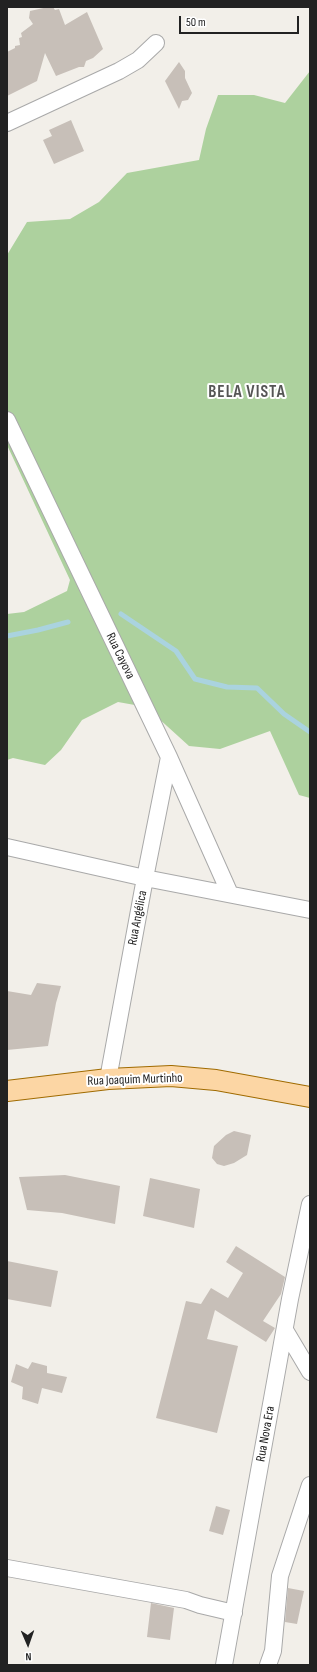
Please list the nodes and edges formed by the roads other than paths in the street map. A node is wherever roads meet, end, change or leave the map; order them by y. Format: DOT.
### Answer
graph roads {
  1 [pos="156,43"];
  2 [pos="7,123"];
  3 [pos="7,420"];
  4 [pos="169,757"];
  5 [pos="7,847"];
  6 [pos="145,878"];
  7 [pos="230,894"];
  8 [pos="310,910"];
  9 [pos="108,1079"];
  10 [pos="7,1091"];
  11 [pos="310,1097"];
  12 [pos="310,1204"];
  13 [pos="285,1330"];
  14 [pos="310,1372"];
  15 [pos="310,1485"];
  16 [pos="7,1568"];
  17 [pos="234,1614"];
  18 [pos="224,1665"];
  19 [pos="268,1665"];
  1 -- 2 [label="street"];
  3 -- 4 [label="street, Rua Cayova"];
  4 -- 6 [label="street, Rua Angélica"];
  4 -- 7 [label="street, Rua Cayova"];
  5 -- 6 [label="street"];
  6 -- 7 [label="street"];
  6 -- 9 [label="street, Rua Angélica"];
  7 -- 8 [label="street"];
  9 -- 10 [label="main road, Rua Joaquim Murtinho"];
  9 -- 11 [label="main road, Rua Joaquim Murtinho"];
  12 -- 13 [label="street, Rua Nova Era"];
  13 -- 14 [label="street"];
  13 -- 17 [label="street, Rua Nova Era"];
  15 -- 19 [label="street"];
  16 -- 17 [label="street"];
  17 -- 18 [label="street, Rua Nova Era"];
}
